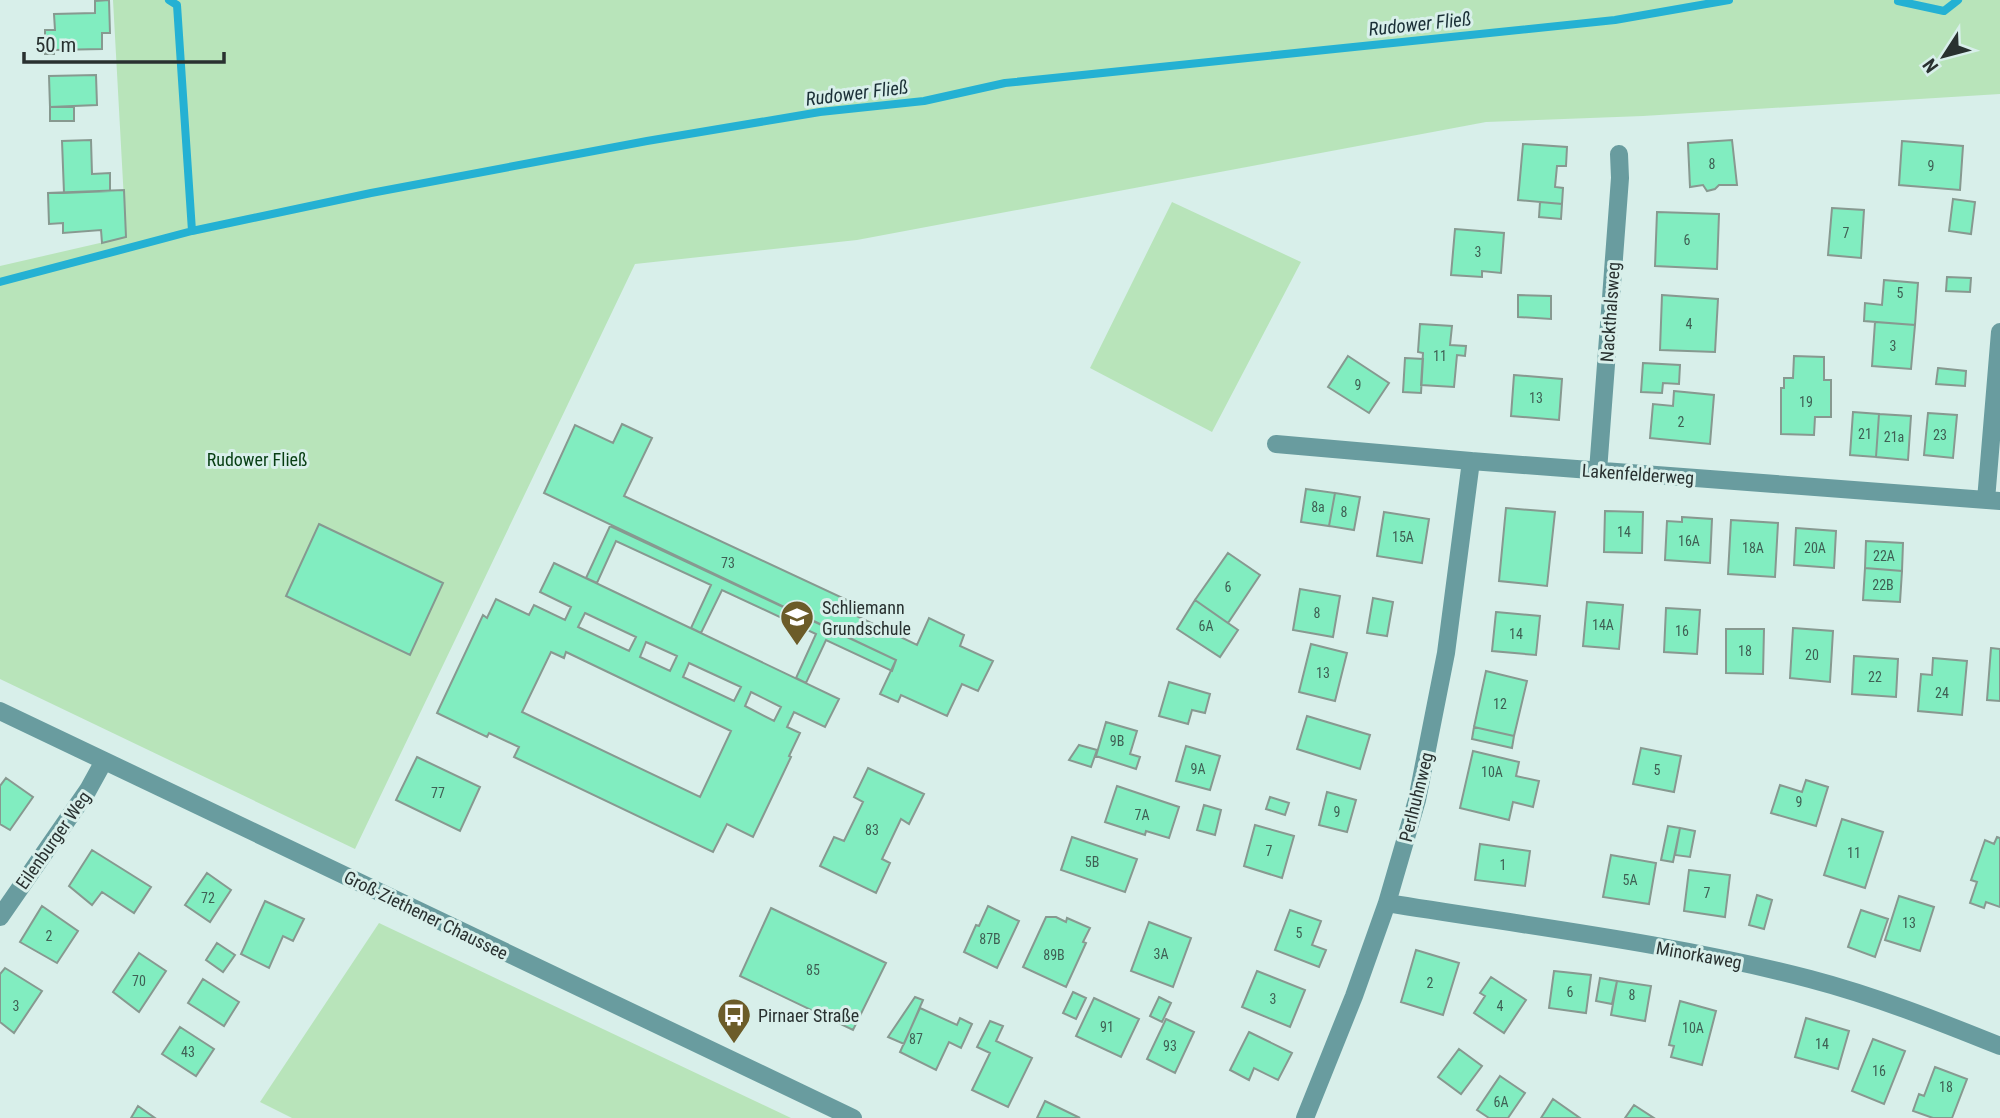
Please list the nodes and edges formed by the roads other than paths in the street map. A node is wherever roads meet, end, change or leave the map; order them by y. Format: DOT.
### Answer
graph roads {
  1 [pos="1619,154"];
  2 [pos="2000,332"];
  3 [pos="1276,444"];
  4 [pos="1471,461"];
  5 [pos="1598,471"];
  6 [pos="1993,501"];
  7 [pos="0,711"];
  8 [pos="104,761"];
  9 [pos="1387,903"];
  10 [pos="0,917"];
  11 [pos="2000,1046"];
  12 [pos="834,1114"];
  13 [pos="853,1118"];
  14 [pos="1305,1118"];
  1 -- 5 [label="street, Nackthalsweg"];
  2 -- 6 [label="street"];
  3 -- 4 [label="street, Lakenfelderweg"];
  4 -- 5 [label="street, Lakenfelderweg"];
  4 -- 9 [label="street, Perlhuhnweg"];
  5 -- 6 [label="street, Lakenfelderweg"];
  7 -- 8 [label="street, Groß-Ziethener Chaussee"];
  8 -- 10 [label="street, Eilenburger Weg"];
  8 -- 12 [label="street, Groß-Ziethener Chaussee"];
  9 -- 11 [label="street, Minorkaweg"];
  9 -- 14 [label="street, Perlhuhnweg"];
  12 -- 13 [label="street, Groß-Ziethener Chaussee"];
}
